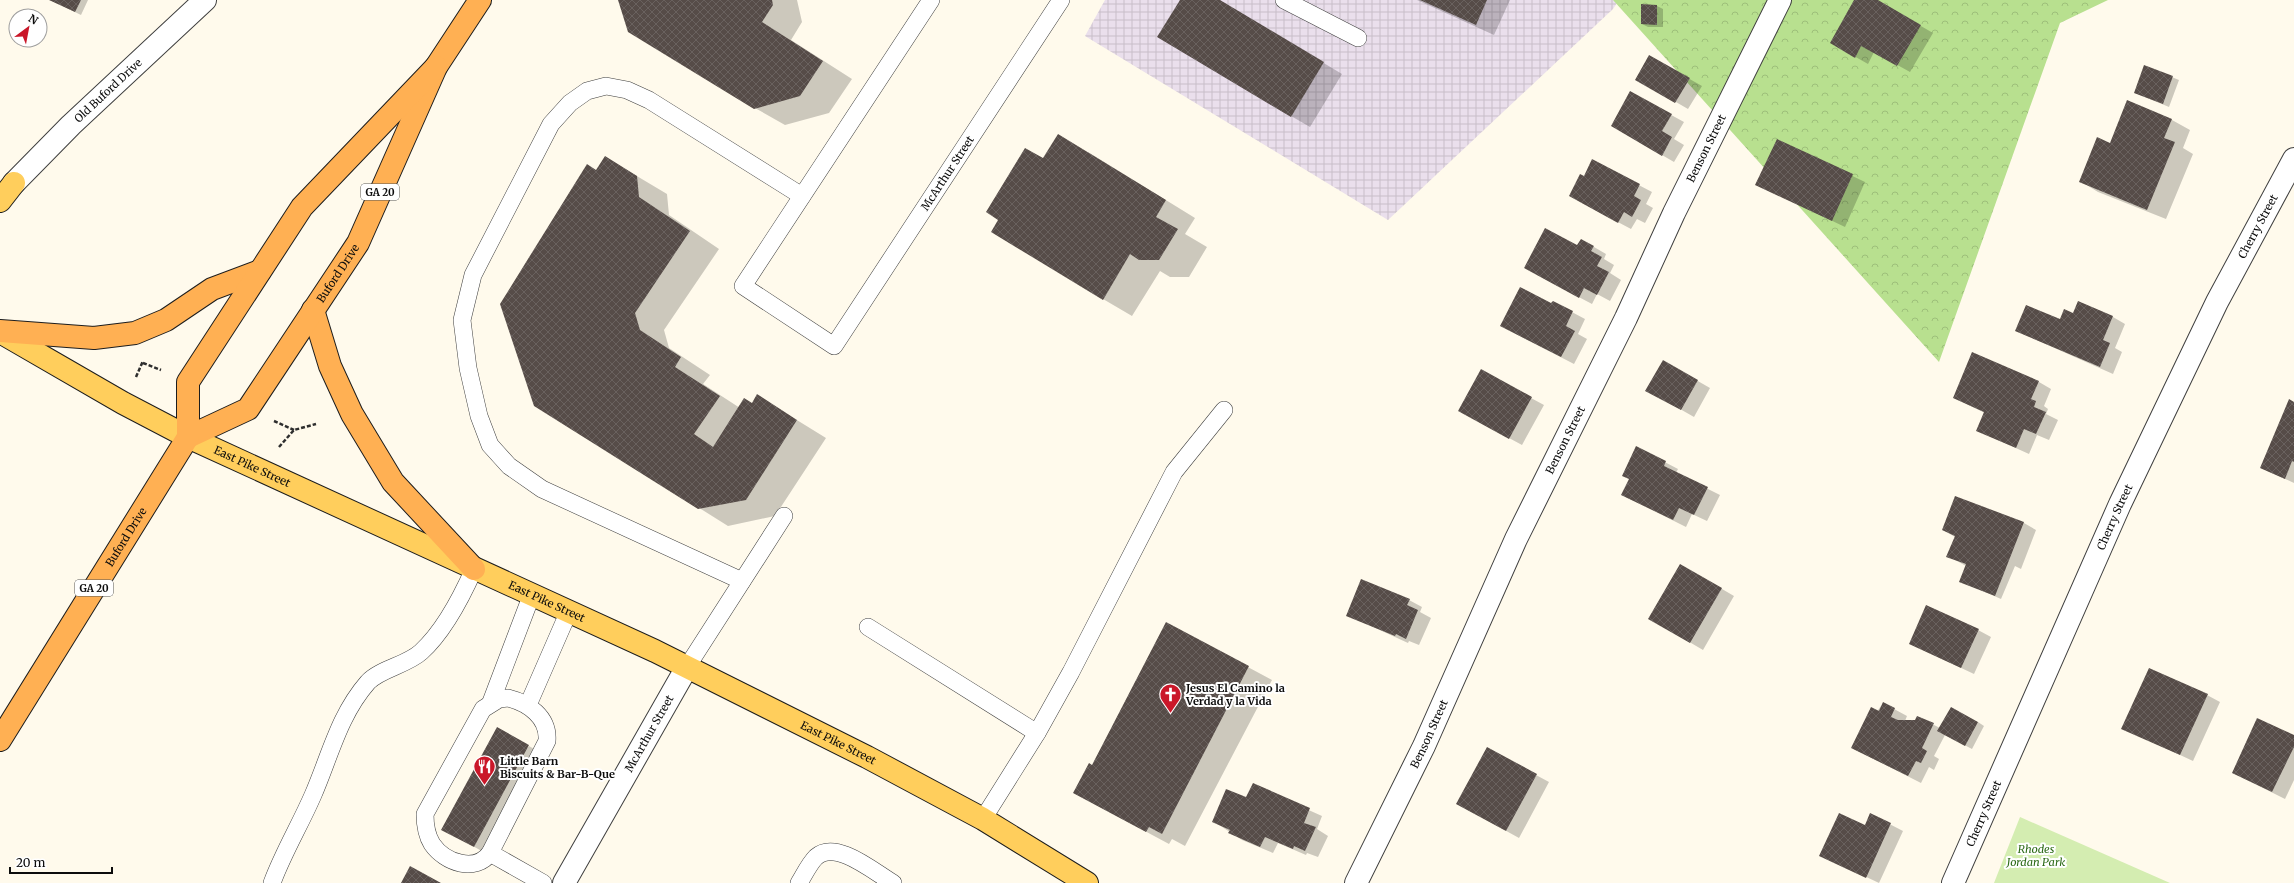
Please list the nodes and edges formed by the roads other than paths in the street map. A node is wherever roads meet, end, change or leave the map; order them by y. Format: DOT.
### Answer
graph roads {
  1 [pos="204,0"];
  2 [pos="480,0"];
  3 [pos="931,0"];
  4 [pos="1061,0"];
  5 [pos="1284,0"];
  6 [pos="1780,0"];
  7 [pos="1358,38"];
  8 [pos="436,67"];
  9 [pos="2294,159"];
  10 [pos="7,186"];
  11 [pos="802,196"];
  12 [pos="0,201"];
  13 [pos="260,271"];
  14 [pos="313,310"];
  15 [pos="0,331"];
  16 [pos="1224,410"];
  17 [pos="188,436"];
  18 [pos="784,516"];
  19 [pos="474,568"];
  20 [pos="742,581"];
  21 [pos="532,594"];
  22 [pos="569,611"];
  23 [pos="868,627"];
  24 [pos="687,667"];
  25 [pos="491,702"];
  26 [pos="528,705"];
  27 [pos="1037,733"];
  28 [pos="0,740"];
  29 [pos="983,819"];
  30 [pos="490,853"];
  31 [pos="272,883"];
  32 [pos="543,883"];
  33 [pos="564,883"];
  34 [pos="799,883"];
  35 [pos="893,883"];
  36 [pos="1087,883"];
  37 [pos="1356,883"];
  38 [pos="1953,883"];
  1 -- 10 [label="street, Old Buford Drive"];
  2 -- 8 [label="highway, Buford Drive / GA 20"];
  3 -- 11 [label="lane"];
  4 -- 11 [label="lane, McArthur Street"];
  5 -- 7 [label="lane"];
  6 -- 37 [label="street, Benson Street"];
  8 -- 13 [label="highway, Buford Drive / GA 20"];
  8 -- 14 [label="highway, Buford Drive / GA 20"];
  9 -- 38 [label="street, Cherry Street"];
  10 -- 12 [label="main road"];
  11 -- 20 [label="lane"];
  13 -- 15 [label="highway"];
  13 -- 17 [label="highway, Buford Drive / GA 20"];
  14 -- 17 [label="highway, Buford Drive / GA 20"];
  14 -- 19 [label="highway"];
  15 -- 17 [label="main road, East Pike Street"];
  16 -- 27 [label="lane"];
  17 -- 19 [label="main road, East Pike Street"];
  17 -- 28 [label="highway, Buford Drive / GA 20"];
  18 -- 20 [label="lane"];
  19 -- 21 [label="main road, East Pike Street"];
  19 -- 31 [label="lane"];
  20 -- 24 [label="lane"];
  21 -- 22 [label="main road, East Pike Street"];
  21 -- 25 [label="lane"];
  22 -- 24 [label="main road, East Pike Street"];
  22 -- 26 [label="lane"];
  23 -- 27 [label="lane"];
  24 -- 29 [label="main road, East Pike Street"];
  24 -- 33 [label="street, McArthur Street"];
  25 -- 26 [label="lane"];
  25 -- 30 [label="lane"];
  26 -- 30 [label="lane"];
  27 -- 29 [label="lane"];
  29 -- 36 [label="main road, East Pike Street"];
  30 -- 32 [label="lane"];
  34 -- 35 [label="lane"];
}
